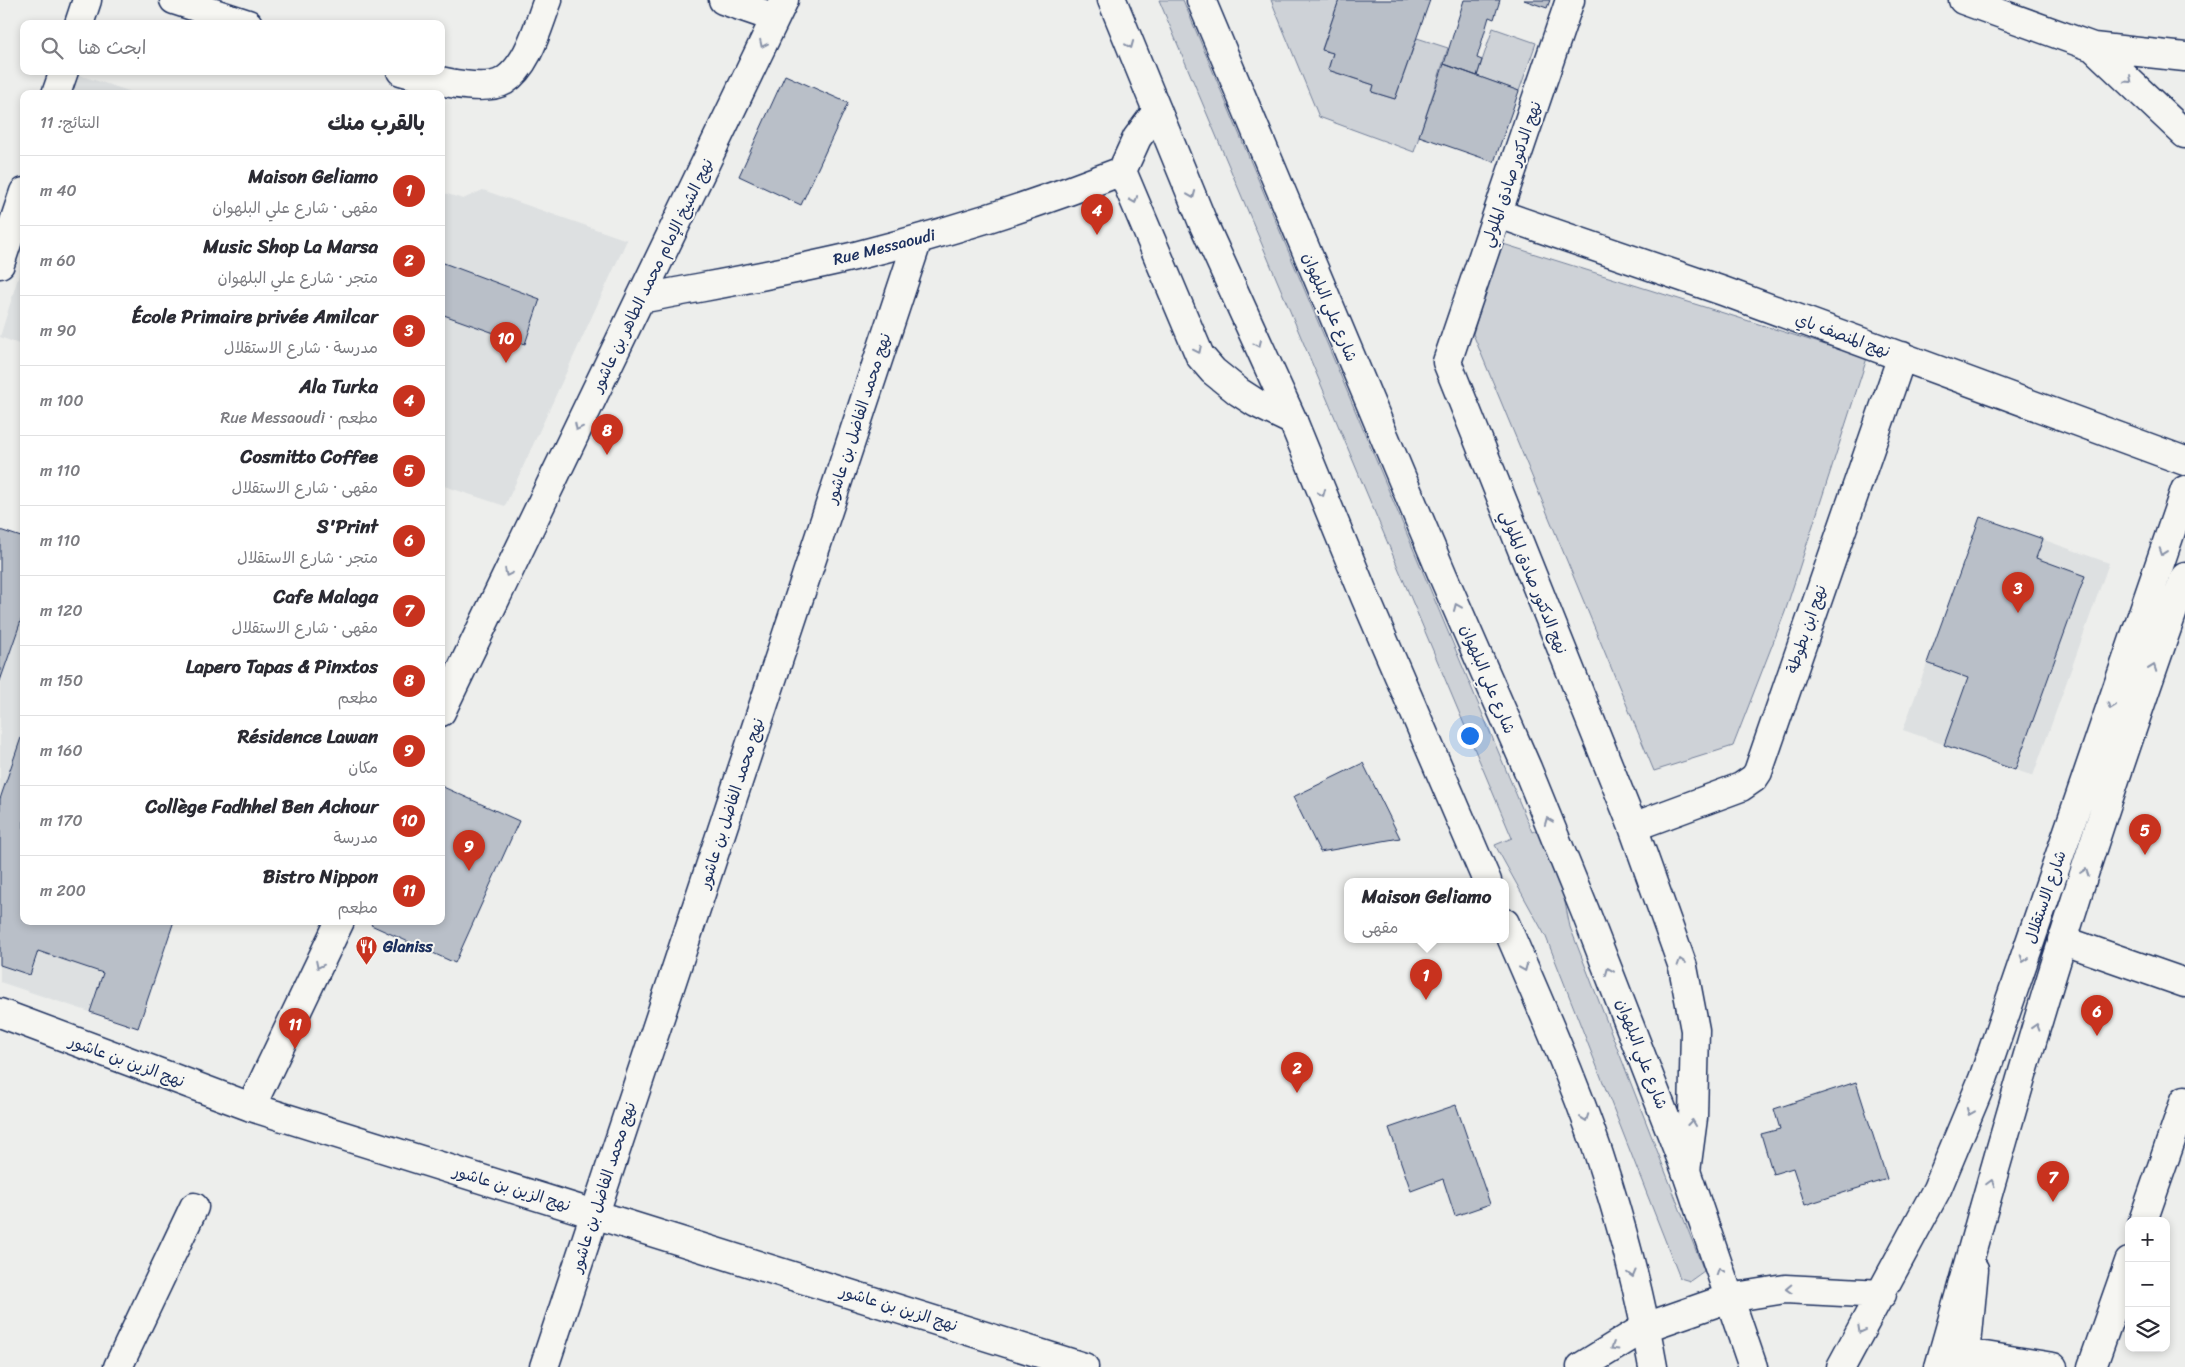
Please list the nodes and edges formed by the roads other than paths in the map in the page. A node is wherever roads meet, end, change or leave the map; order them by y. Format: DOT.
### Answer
graph roads {
  1 [pos="87,0"];
  2 [pos="174,0"];
  3 [pos="548,0"];
  4 [pos="723,0"];
  5 [pos="1112,0"];
  6 [pos="1201,0"];
  7 [pos="1570,0"];
  8 [pos="1979,3"];
  9 [pos="780,9"];
  10 [pos="80,20"];
  11 [pos="236,20"];
  12 [pos="2093,47"];
  13 [pos="2185,57"];
  14 [pos="63,75"];
  15 [pos="414,75"];
  16 [pos="57,90"];
  17 [pos="1157,111"];
  18 [pos="2185,134"];
  19 [pos="1122,171"];
  20 [pos="20,204"];
  21 [pos="1498,214"];
  22 [pos="918,239"];
  23 [pos="0,264"];
  24 [pos="640,299"];
  25 [pos="1902,356"];
  26 [pos="1293,421"];
  27 [pos="2185,461"];
  28 [pos="2185,490"];
  29 [pos="2185,577"];
  30 [pos="445,704"];
  31 [pos="1633,827"];
  32 [pos="1486,878"];
  33 [pos="338,925"];
  34 [pos="1509,932"];
  35 [pos="2062,940"];
  36 [pos="2185,983"];
  37 [pos="1,1015"];
  38 [pos="251,1107"];
  39 [pos="2183,1115"];
  40 [pos="1686,1171"];
  41 [pos="194,1207"];
  42 [pos="595,1213"];
  43 [pos="2145,1217"];
  44 [pos="2125,1273"];
  45 [pos="1882,1294"];
  46 [pos="1729,1298"];
  47 [pos="1646,1327"];
  48 [pos="1954,1359"];
  49 [pos="118,1367"];
  50 [pos="544,1367"];
  51 [pos="1084,1367"];
  52 [pos="1581,1367"];
  53 [pos="1653,1367"];
  54 [pos="1753,1367"];
  55 [pos="1841,1367"];
  56 [pos="2053,1367"];
  57 [pos="2092,1367"];
  1 -- 10 [label="main road"];
  2 -- 11 [label="main road"];
  3 -- 15 [label="main road"];
  4 -- 9 [label="main road"];
  5 -- 17 [label="main road, one-way"];
  40 -- 6 [label="main road, شارع علي البلهوان, one-way"];
  7 -- 21 [label="main road, نهج الدكتور صادق الملولي"];
  8 -- 12 [label="main road"];
  9 -- 24 [label="main road, نهج الشيخ الإمام محمد الطاهر بن عاشور, one-way"];
  12 -- 13 [label="main road"];
  12 -- 18 [label="main road, one-way"];
  14 -- 16 [label="main road"];
  17 -- 19 [label="main road"];
  17 -- 26 [label="main road, one-way"];
  19 -- 22 [label="main road, Rue Messaoudi"];
  19 -- 26 [label="main road, one-way"];
  20 -- 23 [label="main road"];
  21 -- 25 [label="main road, نهج المنصف باي"];
  21 -- 31 [label="main road, نهج الدكتور صادق الملولي"];
  22 -- 24 [label="main road, Rue Messaoudi"];
  22 -- 42 [label="main road, نهج محمد الفاضل بن عاشور"];
  24 -- 30 [label="main road, نهج الشيخ الإمام محمد الطاهر بن عاشور, one-way"];
  25 -- 27 [label="main road, نهج المنصف باي"];
  25 -- 31 [label="main road, نهج ابن بطوطة"];
  26 -- 32 [label="main road, one-way"];
  28 -- 45 [label="main road, شارع الاستقلال, one-way"];
  35 -- 29 [label="main road, شارع الاستقلال, one-way"];
  40 -- 31 [label="main road, نهج الدكتور صادق الملولي, one-way"];
  33 -- 38 [label="main road, one-way"];
  34 -- 47 [label="main road, one-way"];
  35 -- 36 [label="main road"];
  48 -- 35 [label="main road, شارع الاستقلال, one-way"];
  37 -- 38 [label="main road, نهج الزين بن عاشور"];
  38 -- 42 [label="main road, نهج الزين بن عاشور"];
  39 -- 43 [label="main road"];
  46 -- 40 [label="main road, شارع علي البلهوان, one-way"];
  41 -- 49 [label="main road"];
  42 -- 50 [label="main road, نهج محمد الفاضل بن عاشور"];
  42 -- 51 [label="main road, نهج الزين بن عاشور"];
  44 -- 57 [label="main road"];
  45 -- 46 [label="main road, one-way"];
  45 -- 55 [label="main road, شارع الاستقلال, one-way"];
  46 -- 47 [label="main road"];
  46 -- 54 [label="main road, شارع علي البلهوان"];
  47 -- 52 [label="main road, one-way"];
  47 -- 53 [label="main road"];
  48 -- 56 [label="main road"];
}
